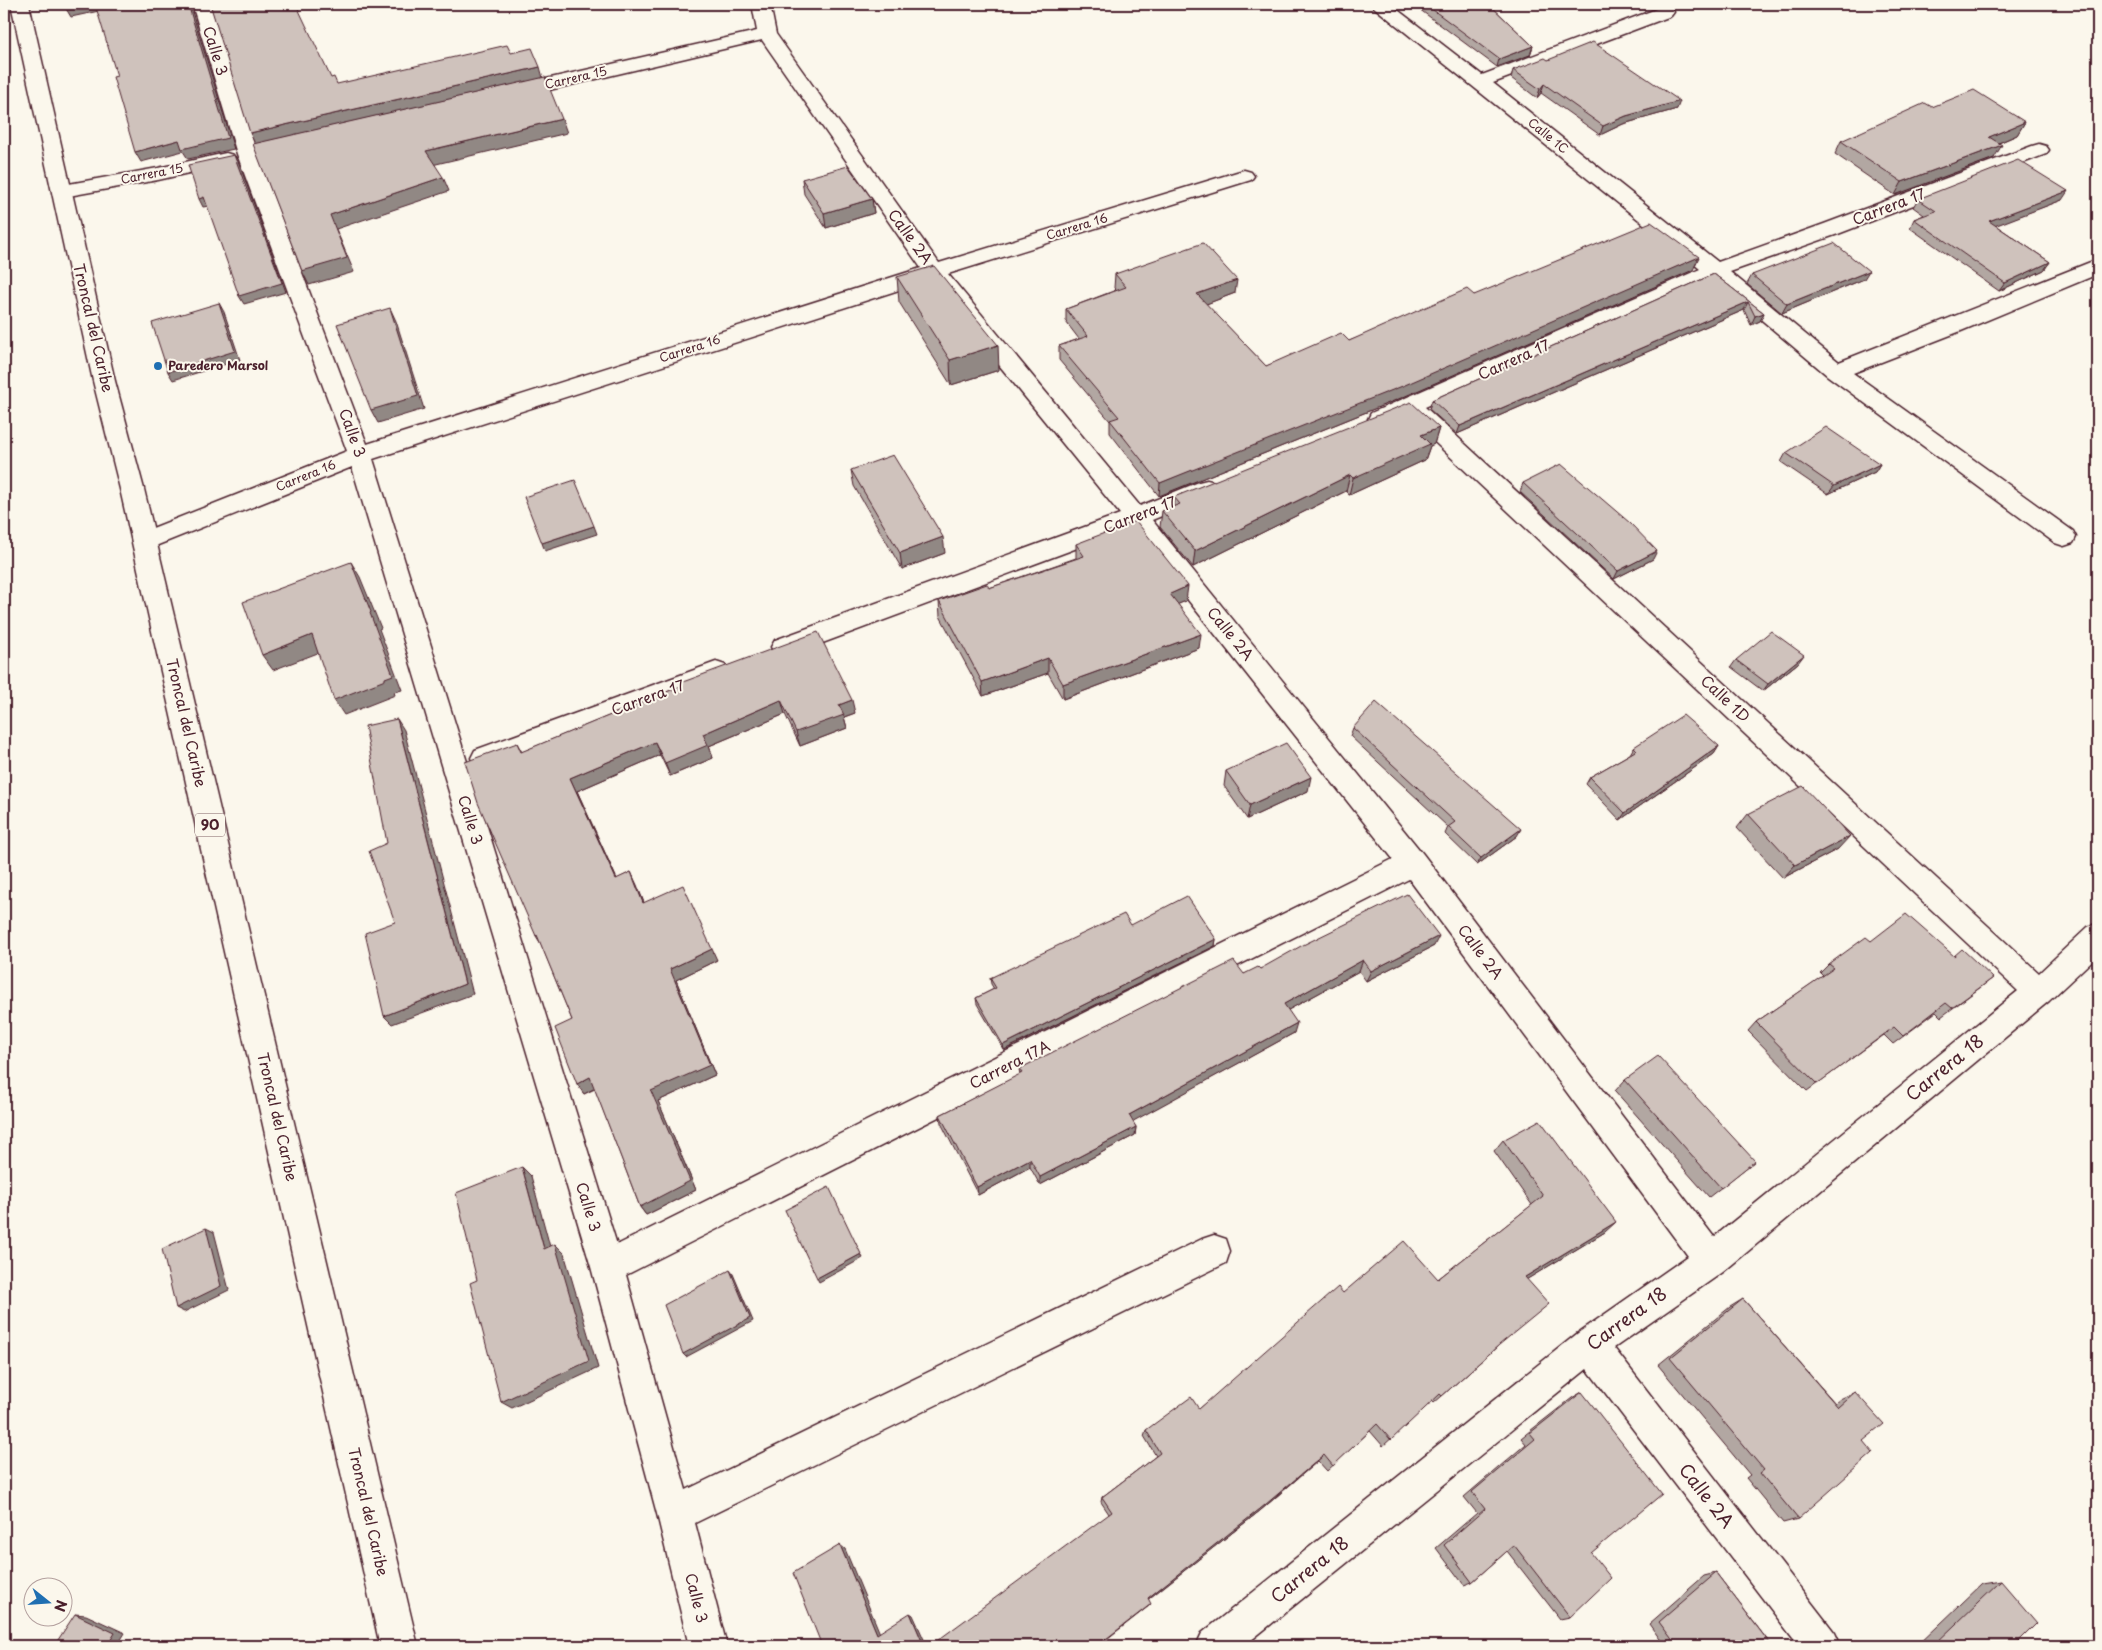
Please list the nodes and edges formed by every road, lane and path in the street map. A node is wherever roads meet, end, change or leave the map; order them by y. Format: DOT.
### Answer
graph roads {
  1 [pos="20,4"];
  2 [pos="201,4"];
  3 [pos="761,4"];
  4 [pos="1379,4"];
  5 [pos="1665,12"];
  6 [pos="767,34"];
  7 [pos="1480,82"];
  8 [pos="497,96"];
  9 [pos="2039,150"];
  10 [pos="256,152"];
  11 [pos="1244,176"];
  12 [pos="63,191"];
  13 [pos="2098,266"];
  14 [pos="1715,270"];
  15 [pos="934,271"];
  16 [pos="1836,371"];
  17 [pos="1410,406"];
  18 [pos="1356,428"];
  19 [pos="360,455"];
  20 [pos="1228,480"];
  21 [pos="1136,517"];
  22 [pos="2064,536"];
  23 [pos="144,541"];
  24 [pos="763,655"];
  25 [pos="735,665"];
  26 [pos="454,769"];
  27 [pos="1413,863"];
  28 [pos="2098,936"];
  29 [pos="2040,992"];
  30 [pos="1214,1251"];
  31 [pos="1711,1260"];
  32 [pos="607,1267"];
  33 [pos="1590,1345"];
  34 [pos="675,1514"];
  35 [pos="399,1646"];
  36 [pos="708,1646"];
  37 [pos="1215,1646"];
  38 [pos="1822,1646"];
  1 -- 12 [label="main road, Troncal del Caribe / 90"];
  2 -- 10 [label="main road, Calle 3"];
  3 -- 6 [label="main road, Calle 2A"];
  4 -- 7 [label="main road, Calle 1C"];
  5 -- 7 [label="main road"];
  6 -- 8 [label="main road, Carrera 15"];
  6 -- 15 [label="main road, Calle 2A"];
  7 -- 14 [label="main road, Calle 1C"];
  9 -- 14 [label="main road, Carrera 17"];
  10 -- 12 [label="main road, Carrera 15"];
  10 -- 19 [label="main road, Calle 3"];
  11 -- 15 [label="main road, Carrera 16"];
  12 -- 23 [label="main road, Troncal del Caribe / 90"];
  13 -- 16 [label="main road"];
  14 -- 16 [label="main road, Calle 1C"];
  14 -- 17 [label="main road, Carrera 17"];
  15 -- 19 [label="main road, Carrera 16"];
  15 -- 21 [label="main road, Calle 2A"];
  16 -- 22 [label="main road, Calle 1C"];
  17 -- 18 [label="main road, Carrera 17"];
  17 -- 29 [label="main road, Calle 1D"];
  19 -- 23 [label="main road, Carrera 16"];
  19 -- 26 [label="main road, Calle 3"];
  20 -- 21 [label="main road, Carrera 17"];
  21 -- 24 [label="main road, Carrera 17"];
  21 -- 27 [label="main road, Calle 2A"];
  23 -- 35 [label="main road, Troncal del Caribe / 90"];
  25 -- 26 [label="main road, Carrera 17"];
  26 -- 32 [label="main road, Calle 3"];
  27 -- 31 [label="main road, Calle 2A"];
  27 -- 32 [label="main road, Carrera 17A"];
  28 -- 29 [label="main road, Carrera 18"];
  29 -- 31 [label="main road, Carrera 18"];
  30 -- 34 [label="main road"];
  31 -- 33 [label="main road, Carrera 18"];
  32 -- 34 [label="main road, Calle 3"];
  33 -- 37 [label="main road, Carrera 18"];
  33 -- 38 [label="main road, Calle 2A"];
  34 -- 36 [label="main road, Calle 3"];
}
